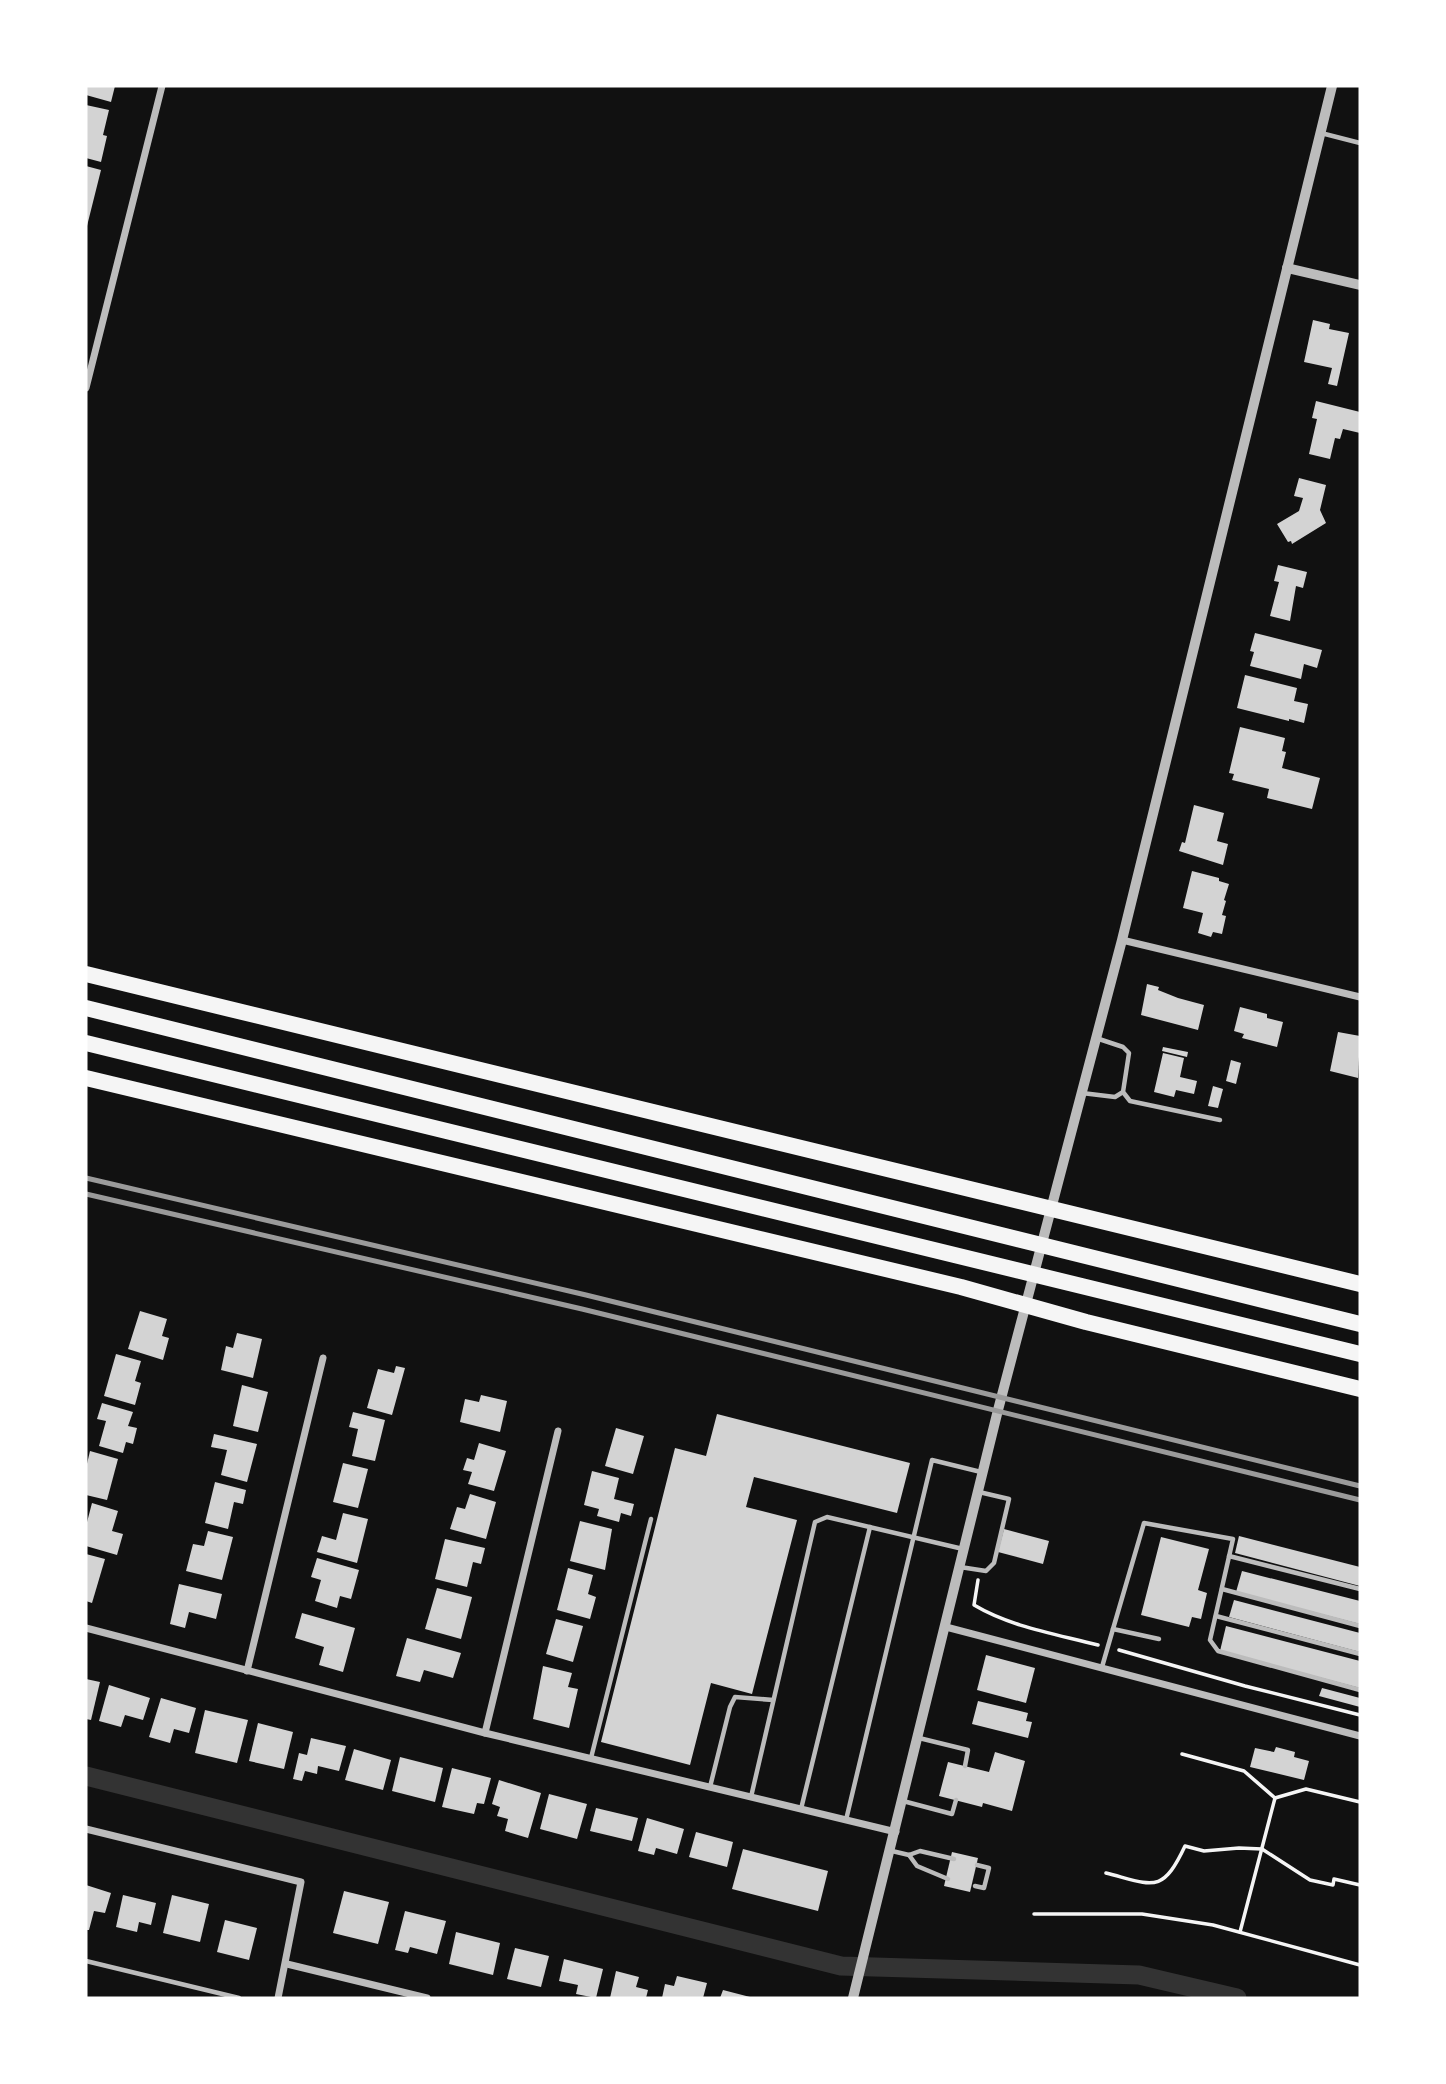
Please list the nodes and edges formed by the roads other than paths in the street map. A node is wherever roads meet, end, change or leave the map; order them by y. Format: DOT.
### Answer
graph roads {
  1 [pos="162,86"];
  2 [pos="1332,86"];
  3 [pos="1320,132"];
  4 [pos="1360,143"];
  5 [pos="1287,268"];
  6 [pos="1360,285"];
  7 [pos="86,388"];
  8 [pos="1122,940"];
  9 [pos="86,974"];
  10 [pos="1360,997"];
  11 [pos="86,1008"];
  12 [pos="1096,1038"];
  13 [pos="86,1042"];
  14 [pos="86,1078"];
  15 [pos="1123,1092"];
  16 [pos="1081,1093"];
  17 [pos="1220,1120"];
  18 [pos="1360,1284"];
  19 [pos="1360,1324"];
  20 [pos="1360,1354"];
  21 [pos="323,1358"];
  22 [pos="1360,1389"];
  23 [pos="558,1431"];
  24 [pos="982,1472"];
  25 [pos="978,1492"];
  26 [pos="651,1518"];
  27 [pos="870,1527"];
  28 [pos="913,1536"];
  29 [pos="964,1549"];
  30 [pos="1229,1556"];
  31 [pos="960,1567"];
  32 [pos="1222,1589"];
  33 [pos="1360,1589"];
  34 [pos="1216,1616"];
  35 [pos="1360,1626"];
  36 [pos="86,1628"];
  37 [pos="946,1628"];
  38 [pos="1113,1629"];
  39 [pos="1159,1639"];
  40 [pos="1360,1654"];
  41 [pos="1101,1667"];
  42 [pos="247,1671"];
  43 [pos="1360,1690"];
  44 [pos="773,1700"];
  45 [pos="485,1733"];
  46 [pos="1360,1736"];
  47 [pos="919,1738"];
  48 [pos="591,1758"];
  49 [pos="964,1766"];
  50 [pos="710,1787"];
  51 [pos="751,1797"];
  52 [pos="956,1800"];
  53 [pos="903,1801"];
  54 [pos="801,1809"];
  55 [pos="846,1820"];
  56 [pos="86,1829"];
  57 [pos="896,1832"];
  58 [pos="891,1850"];
  59 [pos="909,1855"];
  60 [pos="954,1859"];
  61 [pos="977,1865"];
  62 [pos="948,1879"];
  63 [pos="975,1886"];
  64 [pos="86,1961"];
  65 [pos="287,1964"];
  66 [pos="854,1995"];
  67 [pos="240,1998"];
  68 [pos="278,1998"];
  69 [pos="427,1998"];
  1 -- 7 [label="street"];
  2 -- 3 [label="street"];
  3 -- 4 [label="lane"];
  3 -- 5 [label="street"];
  5 -- 6 [label="street"];
  5 -- 8 [label="street"];
  8 -- 10 [label="street"];
  8 -- 12 [label="street"];
  9 -- 18 [label="highway"];
  11 -- 19 [label="highway"];
  12 -- 15 [label="lane"];
  12 -- 16 [label="street"];
  13 -- 20 [label="highway"];
  14 -- 22 [label="highway"];
  15 -- 16 [label="lane"];
  15 -- 17 [label="lane"];
  16 -- 24 [label="street"];
  21 -- 42 [label="street"];
  23 -- 45 [label="street"];
  24 -- 25 [label="street"];
  24 -- 28 [label="lane"];
  25 -- 29 [label="street"];
  25 -- 31 [label="lane"];
  26 -- 48 [label="lane"];
  27 -- 28 [label="lane"];
  27 -- 44 [label="lane"];
  27 -- 54 [label="lane"];
  28 -- 29 [label="lane"];
  28 -- 55 [label="lane"];
  29 -- 31 [label="street"];
  30 -- 32 [label="lane"];
  30 -- 33 [label="lane"];
  30 -- 38 [label="lane"];
  31 -- 37 [label="street"];
  32 -- 34 [label="lane"];
  32 -- 35 [label="lane"];
  34 -- 40 [label="lane"];
  34 -- 43 [label="lane"];
  36 -- 42 [label="street"];
  37 -- 41 [label="street"];
  37 -- 47 [label="street"];
  38 -- 39 [label="lane"];
  38 -- 41 [label="lane"];
  41 -- 46 [label="street"];
  42 -- 45 [label="street"];
  44 -- 50 [label="lane"];
  44 -- 51 [label="lane"];
  45 -- 48 [label="street"];
  47 -- 49 [label="lane"];
  47 -- 53 [label="street"];
  48 -- 50 [label="street"];
  50 -- 51 [label="street"];
  51 -- 54 [label="street"];
  52 -- 53 [label="lane"];
  53 -- 57 [label="street"];
  54 -- 55 [label="street"];
  55 -- 57 [label="street"];
  56 -- 65 [label="street"];
  57 -- 58 [label="street"];
  58 -- 59 [label="lane"];
  58 -- 66 [label="street"];
  59 -- 60 [label="lane"];
  59 -- 62 [label="lane"];
  61 -- 63 [label="lane"];
  64 -- 67 [label="lane"];
  65 -- 68 [label="street"];
  65 -- 69 [label="street"];
}
